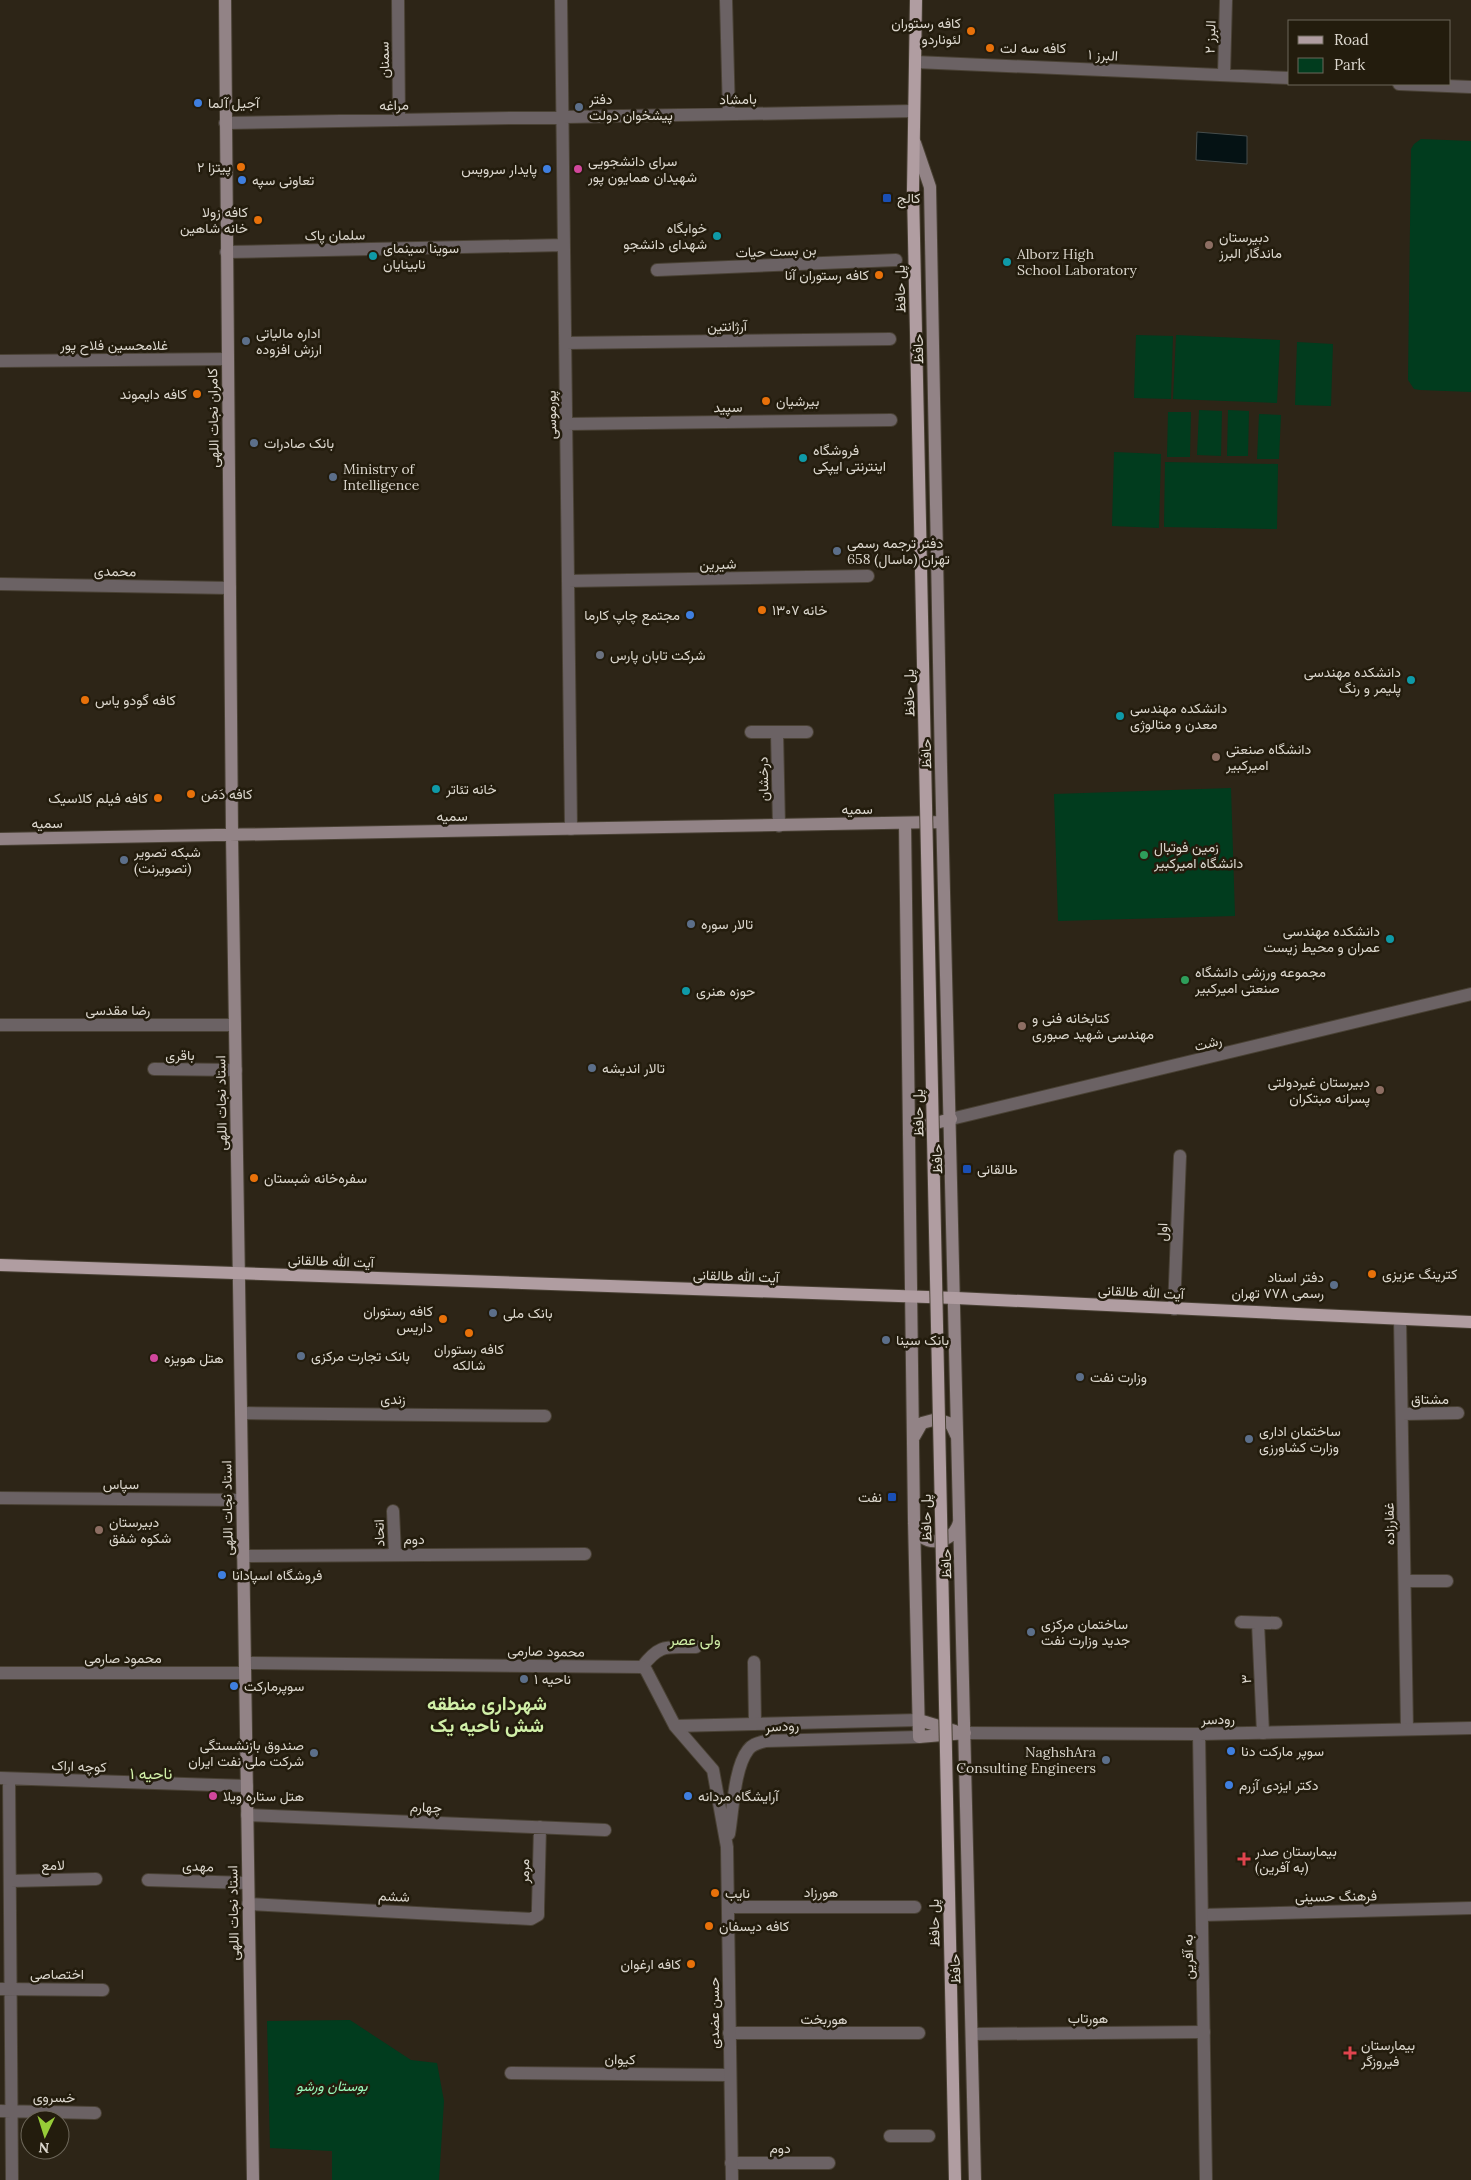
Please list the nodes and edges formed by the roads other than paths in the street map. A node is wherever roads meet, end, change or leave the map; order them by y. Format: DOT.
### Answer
graph roads {
  1 [pos="225,0"];
  2 [pos="398,0"];
  3 [pos="561,0"];
  4 [pos="726,0"];
  5 [pos="916,0"];
  6 [pos="1226,0"];
  7 [pos="915,62"];
  8 [pos="1224,75"];
  9 [pos="1288,78"];
  10 [pos="1423,85"];
  11 [pos="1471,87"];
  12 [pos="914,111"];
  13 [pos="729,114"];
  14 [pos="563,117"];
  15 [pos="399,120"];
  16 [pos="225,123"];
  17 [pos="914,140"];
  18 [pos="913,191"];
  19 [pos="564,246"];
  20 [pos="226,252"];
  21 [pos="896,260"];
  22 [pos="657,270"];
  23 [pos="890,338"];
  24 [pos="565,343"];
  25 [pos="228,360"];
  26 [pos="0,361"];
  27 [pos="891,420"];
  28 [pos="566,424"];
  29 [pos="868,576"];
  30 [pos="568,581"];
  31 [pos="0,584"];
  32 [pos="230,588"];
  33 [pos="751,732"];
  34 [pos="777,732"];
  35 [pos="807,732"];
  36 [pos="943,822"];
  37 [pos="905,823"];
  38 [pos="779,826"];
  39 [pos="571,829"];
  40 [pos="232,835"];
  41 [pos="0,839"];
  42 [pos="1471,994"];
  43 [pos="235,1025"];
  44 [pos="0,1026"];
  45 [pos="154,1069"];
  46 [pos="236,1070"];
  47 [pos="951,1119"];
  48 [pos="909,1130"];
  49 [pos="1180,1156"];
  50 [pos="0,1265"];
  51 [pos="239,1273"];
  52 [pos="911,1297"];
  53 [pos="956,1298"];
  54 [pos="1174,1308"];
  55 [pos="1400,1319"];
  56 [pos="1471,1322"];
  57 [pos="241,1413"];
  58 [pos="1458,1413"];
  59 [pos="1402,1414"];
  60 [pos="545,1416"];
  61 [pos="913,1446"];
  62 [pos="958,1447"];
  63 [pos="0,1498"];
  64 [pos="242,1500"];
  65 [pos="393,1511"];
  66 [pos="914,1520"];
  67 [pos="960,1520"];
  68 [pos="395,1554"];
  69 [pos="585,1554"];
  70 [pos="243,1556"];
  71 [pos="1404,1581"];
  72 [pos="1447,1581"];
  73 [pos="1241,1622"];
  74 [pos="1258,1623"];
  75 [pos="1276,1623"];
  76 [pos="696,1648"];
  77 [pos="754,1662"];
  78 [pos="245,1668"];
  79 [pos="642,1668"];
  80 [pos="0,1673"];
  81 [pos="920,1720"];
  82 [pos="755,1724"];
  83 [pos="675,1726"];
  84 [pos="1471,1728"];
  85 [pos="1407,1729"];
  86 [pos="1263,1733"];
  87 [pos="965,1734"];
  88 [pos="1199,1734"];
  89 [pos="919,1737"];
  90 [pos="4,1779"];
  91 [pos="247,1786"];
  92 [pos="247,1815"];
  93 [pos="540,1827"];
  94 [pos="604,1830"];
  95 [pos="727,1847"];
  96 [pos="96,1879"];
  97 [pos="148,1880"];
  98 [pos="10,1881"];
  99 [pos="248,1883"];
  100 [pos="248,1904"];
  101 [pos="728,1907"];
  102 [pos="915,1907"];
  103 [pos="1471,1908"];
  104 [pos="538,1915"];
  105 [pos="1202,1915"];
  106 [pos="5,1989"];
  107 [pos="103,1990"];
  108 [pos="1204,2032"];
  109 [pos="919,2033"];
  110 [pos="729,2034"];
  111 [pos="973,2034"];
  112 [pos="511,2073"];
  113 [pos="729,2075"];
  114 [pos="6,2111"];
  115 [pos="95,2113"];
  116 [pos="890,2136"];
  117 [pos="929,2136"];
  118 [pos="731,2163"];
  119 [pos="829,2163"];
  120 [pos="12,2180"];
  121 [pos="252,2180"];
  122 [pos="732,2180"];
  123 [pos="955,2180"];
  124 [pos="976,2180"];
  125 [pos="1206,2180"];
  1 -- 16 [label="main road, کامران نجات اللهی"];
  2 -- 15 [label="street, سمنان"];
  3 -- 14 [label="street, پورموسی"];
  4 -- 13 [label="street"];
  5 -- 7 [label="main road, حافظ"];
  6 -- 8 [label="street, البرز ۲"];
  7 -- 8 [label="street, البرز ۱"];
  7 -- 12 [label="main road, حافظ"];
  8 -- 9 [label="street, البرز ۱"];
  10 -- 11 [label="street"];
  12 -- 13 [label="street, بامشاد"];
  12 -- 17 [label="main road, حافظ"];
  13 -- 14 [label="street, بامشاد"];
  14 -- 15 [label="street, مراغه"];
  14 -- 19 [label="street, پورموسی"];
  15 -- 16 [label="street, مراغه"];
  16 -- 20 [label="main road, کامران نجات اللهی"];
  17 -- 18 [label="main road, حافظ"];
  17 -- 36 [label="main road, حافظ"];
  18 -- 123 [label="main road, پل حافظ, bridge"];
  19 -- 20 [label="street, سلمان پاک"];
  19 -- 24 [label="street, پورموسی"];
  20 -- 25 [label="main road, کامران نجات اللهی"];
  21 -- 22 [label="street, بن بست حیات"];
  23 -- 24 [label="street, آرژانتین"];
  24 -- 28 [label="street, پورموسی"];
  25 -- 26 [label="street, غلامحسین فلاح‌ پور"];
  25 -- 32 [label="main road, کامران نجات اللهی"];
  27 -- 28 [label="street, سپید"];
  28 -- 30 [label="street, پورموسی"];
  29 -- 30 [label="street, شیرین"];
  30 -- 39 [label="street, پورموسی"];
  31 -- 32 [label="street, محمدی"];
  32 -- 40 [label="main road, کامران نجات اللهی"];
  33 -- 34 [label="street"];
  34 -- 35 [label="street"];
  34 -- 38 [label="street, درخشان"];
  36 -- 37 [label="main road, سمیه"];
  36 -- 47 [label="main road, حافظ"];
  37 -- 38 [label="main road, سمیه"];
  37 -- 48 [label="main road, حافظ"];
  38 -- 39 [label="main road, سمیه"];
  39 -- 40 [label="main road, سمیه"];
  40 -- 41 [label="main road, سمیه"];
  40 -- 43 [label="main road, استاد نجات اللهی"];
  42 -- 47 [label="street, رشت"];
  43 -- 44 [label="street, رضا مقدسی"];
  43 -- 46 [label="main road, استاد نجات اللهی"];
  45 -- 46 [label="street, باقری"];
  46 -- 51 [label="main road, استاد نجات اللهی"];
  47 -- 48 [label="main road"];
  47 -- 53 [label="main road, حافظ"];
  48 -- 52 [label="main road, حافظ"];
  49 -- 54 [label="street, اول"];
  50 -- 51 [label="main road, آیت الله طالقانی"];
  51 -- 52 [label="main road, آیت الله طالقانی"];
  51 -- 57 [label="main road, استاد نجات اللهی"];
  52 -- 53 [label="main road, آیت الله طالقانی"];
  52 -- 61 [label="main road, حافظ"];
  53 -- 54 [label="main road, آیت الله طالقانی"];
  53 -- 62 [label="main road, حافظ"];
  54 -- 55 [label="main road, آیت الله طالقانی"];
  55 -- 56 [label="main road, آیت الله طالقانی"];
  55 -- 59 [label="street, غفارزاده"];
  57 -- 60 [label="street, زندی"];
  57 -- 64 [label="main road, استاد نجات اللهی"];
  58 -- 59 [label="street, مشتاق"];
  59 -- 71 [label="street, غفارزاده"];
  61 -- 62 [label="main road"];
  61 -- 66 [label="main road, حافظ"];
  62 -- 67 [label="main road, حافظ"];
  63 -- 64 [label="street, سپاس"];
  64 -- 70 [label="main road, استاد نجات اللهی"];
  65 -- 68 [label="street, اتحاد"];
  66 -- 67 [label="main road"];
  66 -- 81 [label="main road, حافظ"];
  67 -- 87 [label="main road, حافظ"];
  68 -- 69 [label="street, دوم"];
  68 -- 70 [label="street, دوم"];
  70 -- 78 [label="main road, استاد نجات اللهی"];
  71 -- 72 [label="street"];
  71 -- 85 [label="street, غفارزاده"];
  73 -- 74 [label="street"];
  74 -- 75 [label="street"];
  74 -- 86 [label="street, ۳"];
  76 -- 79 [label="street"];
  77 -- 82 [label="street"];
  78 -- 79 [label="street, محمود صارمی"];
  78 -- 80 [label="street, محمود صارمی"];
  78 -- 91 [label="main road, استاد نجات اللهی"];
  79 -- 83 [label="street"];
  81 -- 82 [label="street, رودسر"];
  81 -- 87 [label="main road"];
  81 -- 89 [label="main road, حافظ"];
  82 -- 83 [label="street, رودسر"];
  83 -- 95 [label="street"];
  84 -- 85 [label="street, رودسر"];
  85 -- 86 [label="street, رودسر"];
  86 -- 88 [label="street, رودسر"];
  87 -- 88 [label="street, رودسر"];
  87 -- 89 [label="main road"];
  87 -- 111 [label="main road, حافظ"];
  88 -- 105 [label="street, به آفرین"];
  89 -- 95 [label="street, رودسر"];
  90 -- 91 [label="street, کوچه اراک"];
  90 -- 98 [label="street"];
  91 -- 92 [label="main road, استاد نجات اللهی"];
  92 -- 93 [label="street, چهارم"];
  92 -- 99 [label="main road, استاد نجات اللهی"];
  93 -- 94 [label="street, چهارم"];
  93 -- 104 [label="street, مرمر"];
  95 -- 101 [label="street, حسن عضدی"];
  96 -- 98 [label="street, لامع"];
  97 -- 99 [label="street, مهدی"];
  98 -- 106 [label="street"];
  99 -- 100 [label="main road, استاد نجات اللهی"];
  100 -- 104 [label="street, ششم"];
  100 -- 121 [label="main road, استاد نجات اللهی"];
  101 -- 102 [label="street, هورزاد"];
  101 -- 110 [label="street, حسن عضدی"];
  103 -- 105 [label="street, فرهنگ حسینی"];
  105 -- 108 [label="street, به آفرین"];
  106 -- 107 [label="street, اختصاصی"];
  106 -- 114 [label="street"];
  108 -- 111 [label="street, هورتاب"];
  108 -- 125 [label="street, به آفرین"];
  109 -- 110 [label="street, هوربخت"];
  110 -- 113 [label="street, حسن عضدی"];
  111 -- 124 [label="main road, حافظ"];
  112 -- 113 [label="street, کیوان"];
  113 -- 118 [label="street, حسن عضدی"];
  114 -- 115 [label="street, خسروی"];
  114 -- 120 [label="street"];
  116 -- 117 [label="street"];
  118 -- 119 [label="street, دوم"];
  118 -- 122 [label="street, حسن عضدی"];
}
